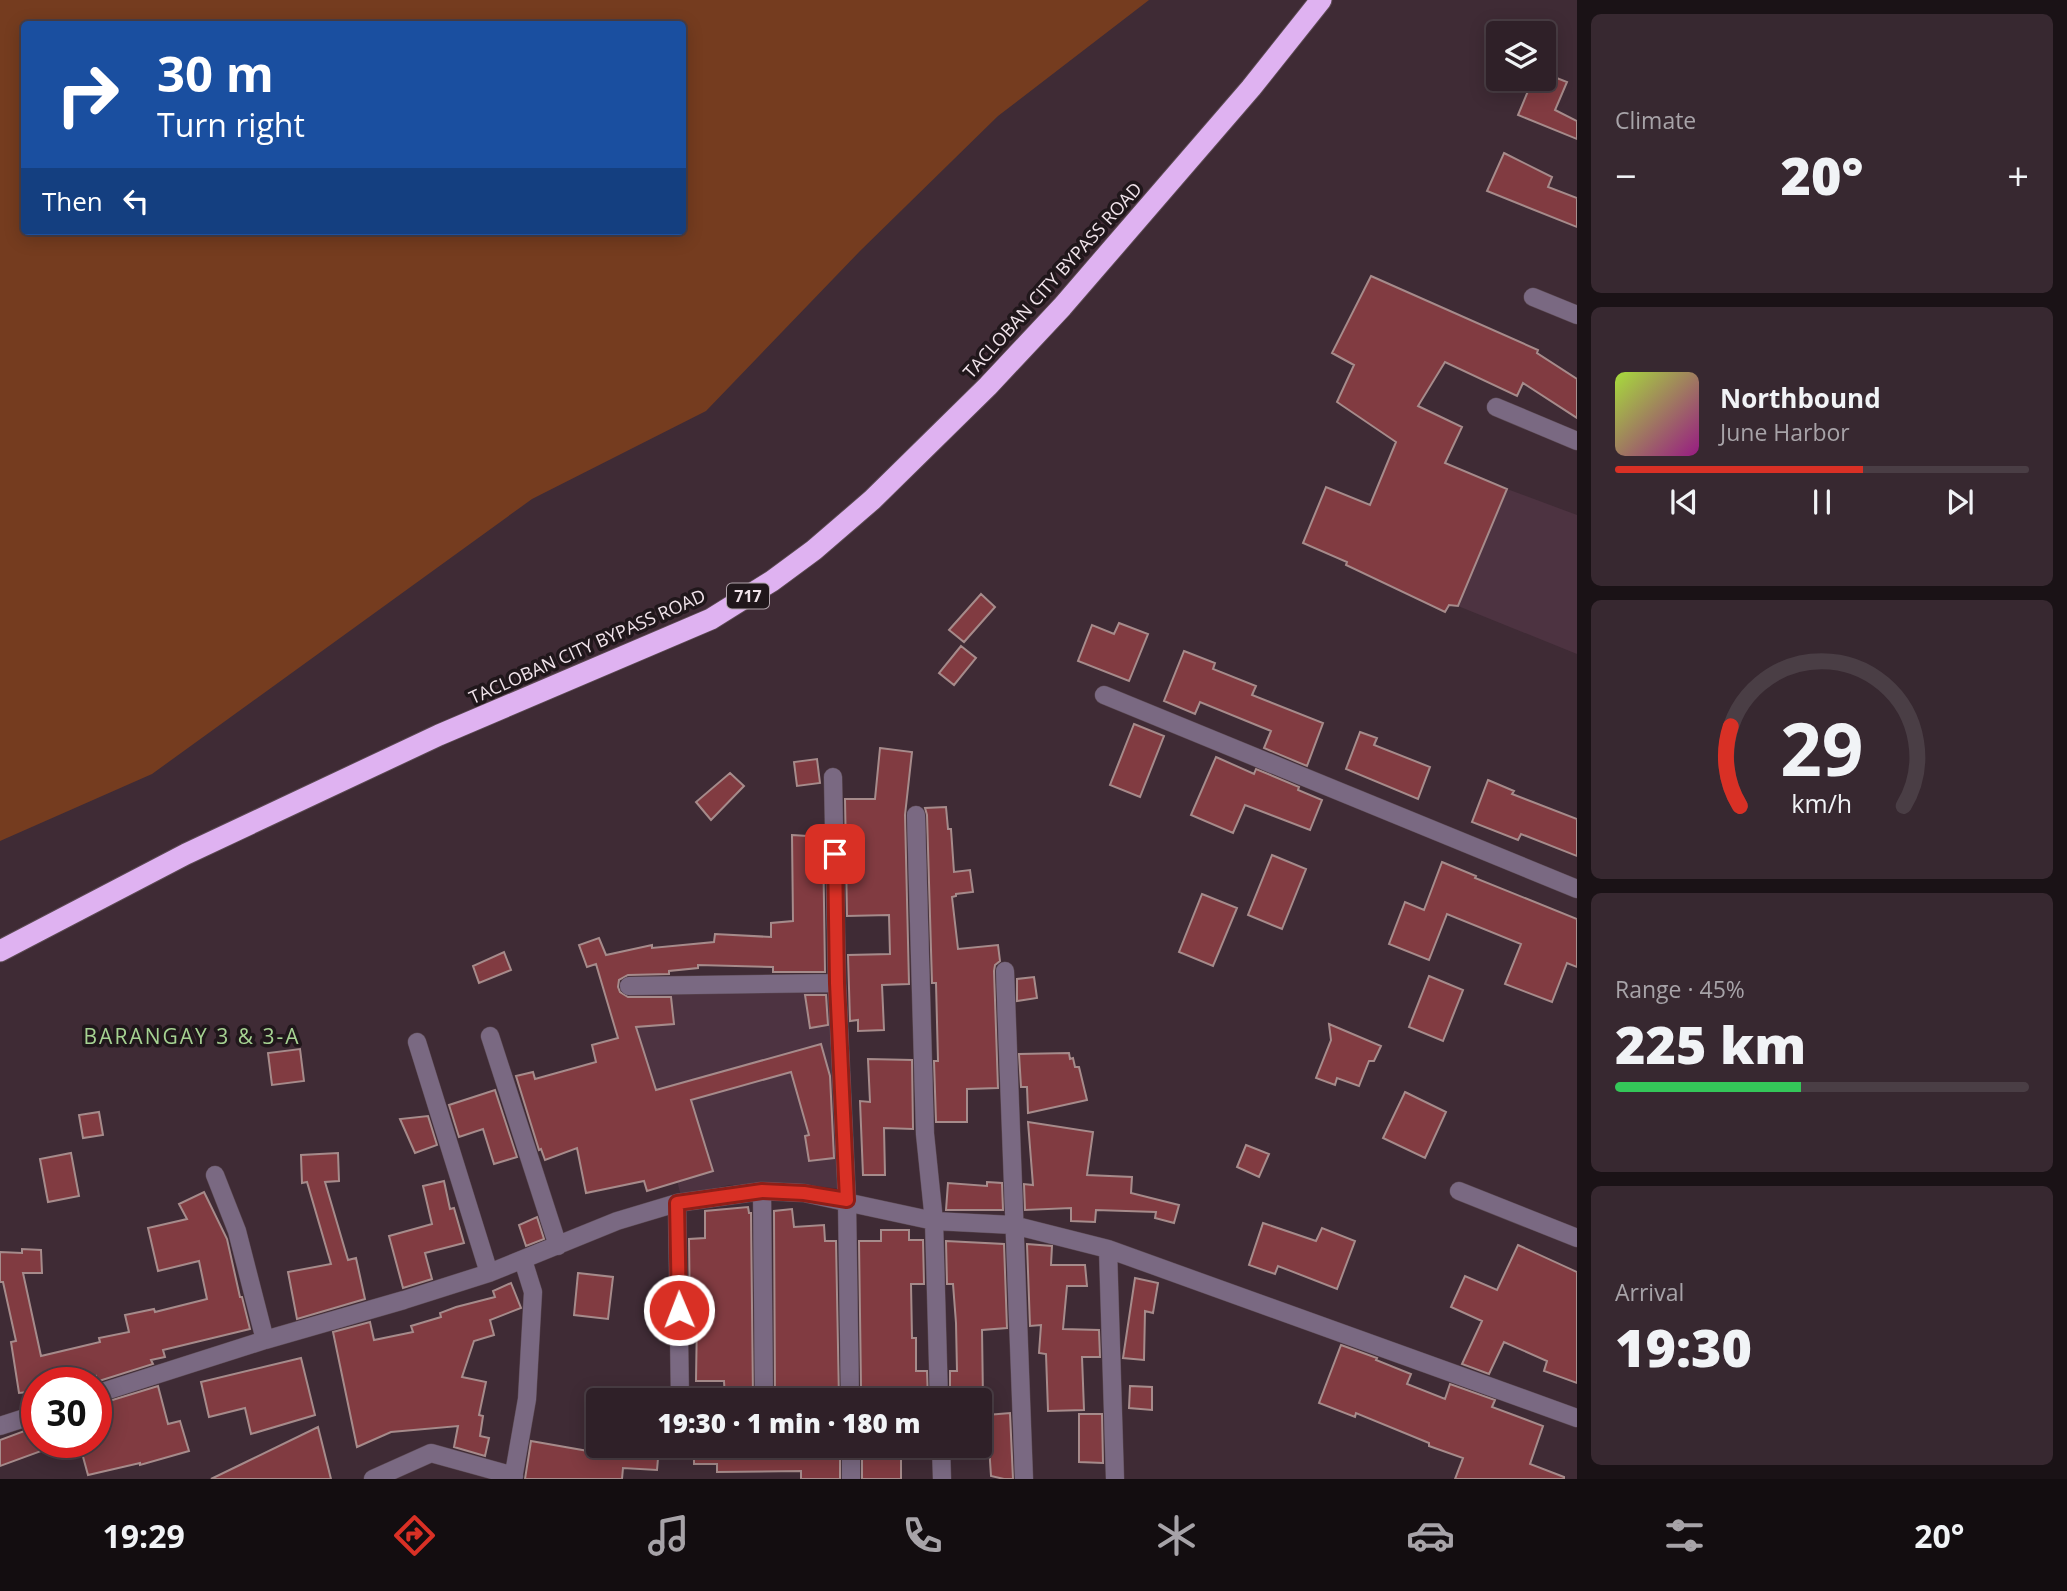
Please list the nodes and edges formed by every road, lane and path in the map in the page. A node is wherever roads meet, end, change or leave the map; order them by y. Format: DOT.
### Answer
graph roads {
  1 [pos="1321,0"];
  2 [pos="1533,297"];
  3 [pos="1577,315"];
  4 [pos="1496,407"];
  5 [pos="1577,441"];
  6 [pos="1104,695"];
  7 [pos="833,777"];
  8 [pos="916,815"];
  9 [pos="1577,889"];
  10 [pos="0,951"];
  11 [pos="1005,971"];
  12 [pos="837,983"];
  13 [pos="629,986"];
  14 [pos="490,1036"];
  15 [pos="417,1042"];
  16 [pos="215,1175"];
  17 [pos="762,1191"];
  18 [pos="1459,1191"];
  19 [pos="847,1200"];
  20 [pos="677,1203"];
  21 [pos="934,1221"];
  22 [pos="1013,1225"];
  23 [pos="1577,1238"];
  24 [pos="558,1246"];
  25 [pos="1108,1249"];
  26 [pos="523,1260"];
  27 [pos="489,1273"];
  28 [pos="265,1340"];
  29 [pos="680,1388"];
  30 [pos="764,1388"];
  31 [pos="850,1388"];
  32 [pos="939,1388"];
  33 [pos="112,1389"];
  34 [pos="1577,1418"];
  35 [pos="21,1419"];
  36 [pos="0,1426"];
  37 [pos="851,1458"];
  38 [pos="941,1458"];
  39 [pos="514,1477"];
  40 [pos="373,1479"];
  41 [pos="851,1479"];
  42 [pos="942,1479"];
  43 [pos="1024,1479"];
  44 [pos="1115,1479"];
  1 -- 10 [label="highway, TACLOBAN CITY BYPASS ROAD / 717"];
  2 -- 3 [label="street"];
  4 -- 5 [label="street"];
  6 -- 9 [label="street"];
  7 -- 12 [label="street"];
  8 -- 21 [label="street"];
  11 -- 22 [label="street"];
  12 -- 13 [label="street"];
  12 -- 19 [label="street"];
  14 -- 24 [label="street"];
  15 -- 27 [label="street"];
  16 -- 28 [label="street"];
  17 -- 19 [label="street"];
  17 -- 20 [label="street"];
  17 -- 30 [label="street"];
  18 -- 23 [label="street"];
  19 -- 21 [label="street"];
  19 -- 31 [label="street"];
  20 -- 24 [label="street"];
  20 -- 29 [label="street"];
  21 -- 22 [label="street"];
  21 -- 32 [label="street"];
  22 -- 25 [label="street"];
  22 -- 43 [label="street"];
  24 -- 26 [label="street"];
  25 -- 34 [label="street"];
  25 -- 44 [label="street"];
  26 -- 27 [label="street"];
  26 -- 39 [label="street"];
  27 -- 28 [label="street"];
  28 -- 33 [label="street"];
  35 -- 36 [label="street"];
  37 -- 41 [label="street"];
  38 -- 42 [label="street"];
  39 -- 40 [label="street"];
}
